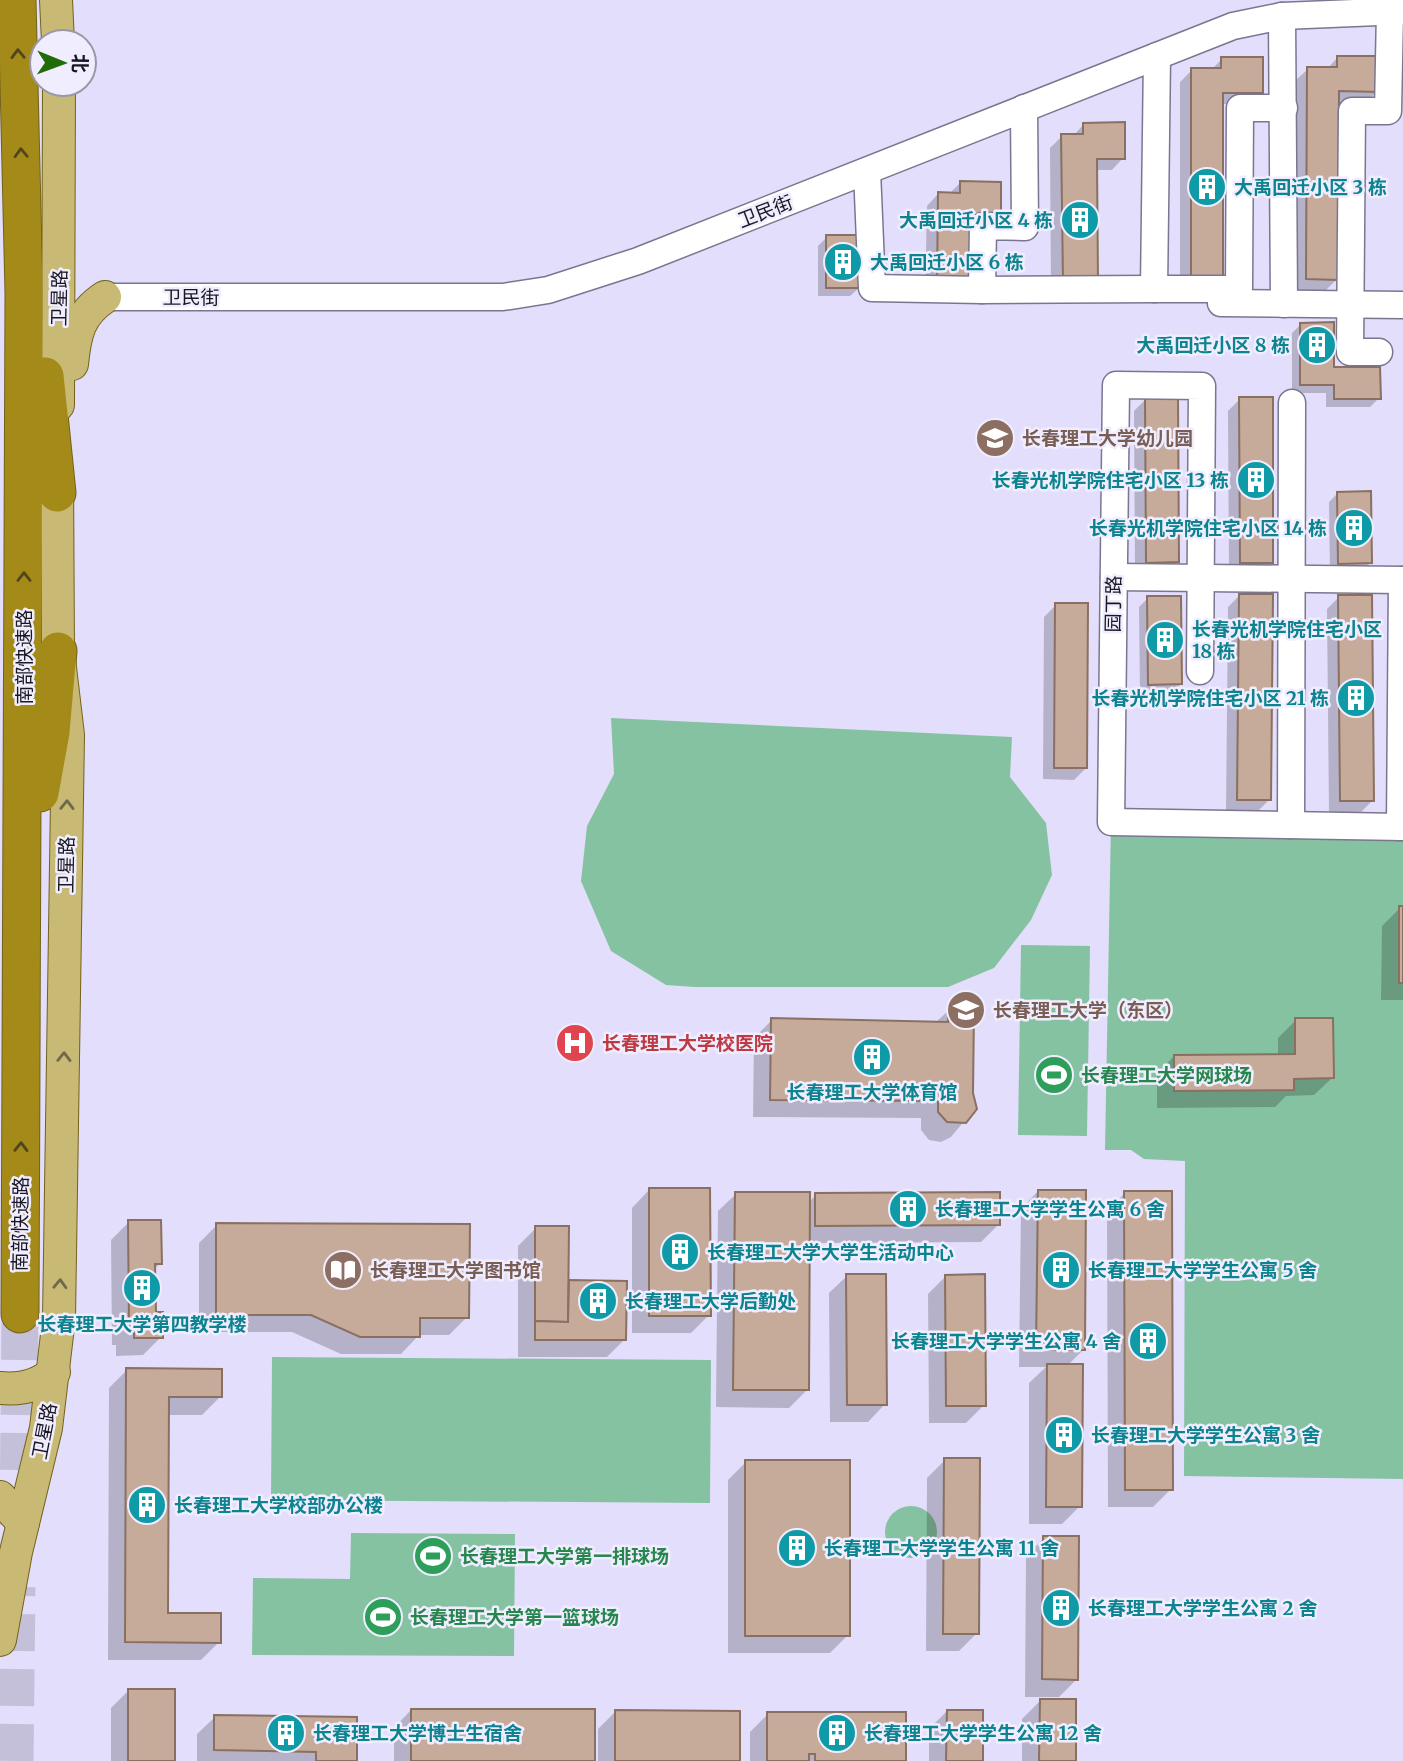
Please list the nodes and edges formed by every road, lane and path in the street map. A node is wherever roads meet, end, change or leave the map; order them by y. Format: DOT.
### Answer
graph roads {
  1 [pos="17,0"];
  2 [pos="56,0"];
  3 [pos="1396,11"];
  4 [pos="1282,16"];
  5 [pos="57,28"];
  6 [pos="1157,56"];
  7 [pos="59,98"];
  8 [pos="1024,108"];
  9 [pos="1284,108"];
  10 [pos="867,171"];
  11 [pos="22,196"];
  12 [pos="60,238"];
  13 [pos="1154,289"];
  14 [pos="982,290"];
  15 [pos="105,297"];
  16 [pos="1221,303"];
  17 [pos="1284,304"];
  18 [pos="1350,305"];
  19 [pos="1403,305"];
  20 [pos="1379,352"];
  21 [pos="1292,403"];
  22 [pos="58,409"];
  23 [pos="57,493"];
  24 [pos="1114,577"];
  25 [pos="1200,578"];
  26 [pos="1293,579"];
  27 [pos="1402,580"];
  28 [pos="58,651"];
  29 [pos="1200,671"];
  30 [pos="1291,825"];
  31 [pos="1401,827"];
  32 [pos="23,887"];
  33 [pos="20,1314"];
  34 [pos="54,1372"];
  35 [pos="0,1388"];
  36 [pos="0,1497"];
  37 [pos="23,1522"];
  38 [pos="0,1640"];
  11 -- 1 [label="highway, 南部快速路, one-way"];
  2 -- 5 [label="main road"];
  3 -- 4 [label="street, 卫民街"];
  3 -- 18 [label="street"];
  4 -- 6 [label="street, 卫民街"];
  4 -- 9 [label="street"];
  6 -- 8 [label="street, 卫民街"];
  6 -- 13 [label="street"];
  7 -- 12 [label="main road, 卫星路"];
  8 -- 10 [label="street, 卫民街"];
  8 -- 14 [label="street"];
  9 -- 13 [label="street"];
  9 -- 17 [label="street"];
  10 -- 14 [label="street"];
  10 -- 15 [label="street, 卫民街"];
  11 -- 23 [label="highway"];
  32 -- 11 [label="highway, 南部快速路, one-way"];
  12 -- 15 [label="main road"];
  12 -- 22 [label="main road, 卫星路"];
  13 -- 14 [label="street"];
  15 -- 22 [label="main road"];
  16 -- 17 [label="street"];
  17 -- 18 [label="street"];
  18 -- 19 [label="street"];
  18 -- 20 [label="street"];
  21 -- 26 [label="street"];
  22 -- 23 [label="main road, 卫星路"];
  23 -- 28 [label="main road, 卫星路"];
  24 -- 25 [label="street"];
  24 -- 25 [label="street, 园丁路"];
  24 -- 30 [label="street, 园丁路"];
  25 -- 26 [label="street"];
  25 -- 29 [label="street"];
  26 -- 27 [label="street"];
  26 -- 30 [label="street"];
  27 -- 31 [label="street"];
  28 -- 32 [label="highway"];
  34 -- 28 [label="main road, 卫星路, one-way"];
  30 -- 31 [label="street"];
  33 -- 32 [label="highway, 南部快速路, one-way"];
  34 -- 35 [label="main road"];
  34 -- 37 [label="main road, 卫星路"];
  36 -- 37 [label="main road"];
  37 -- 38 [label="main road, 卫星路"];
}
